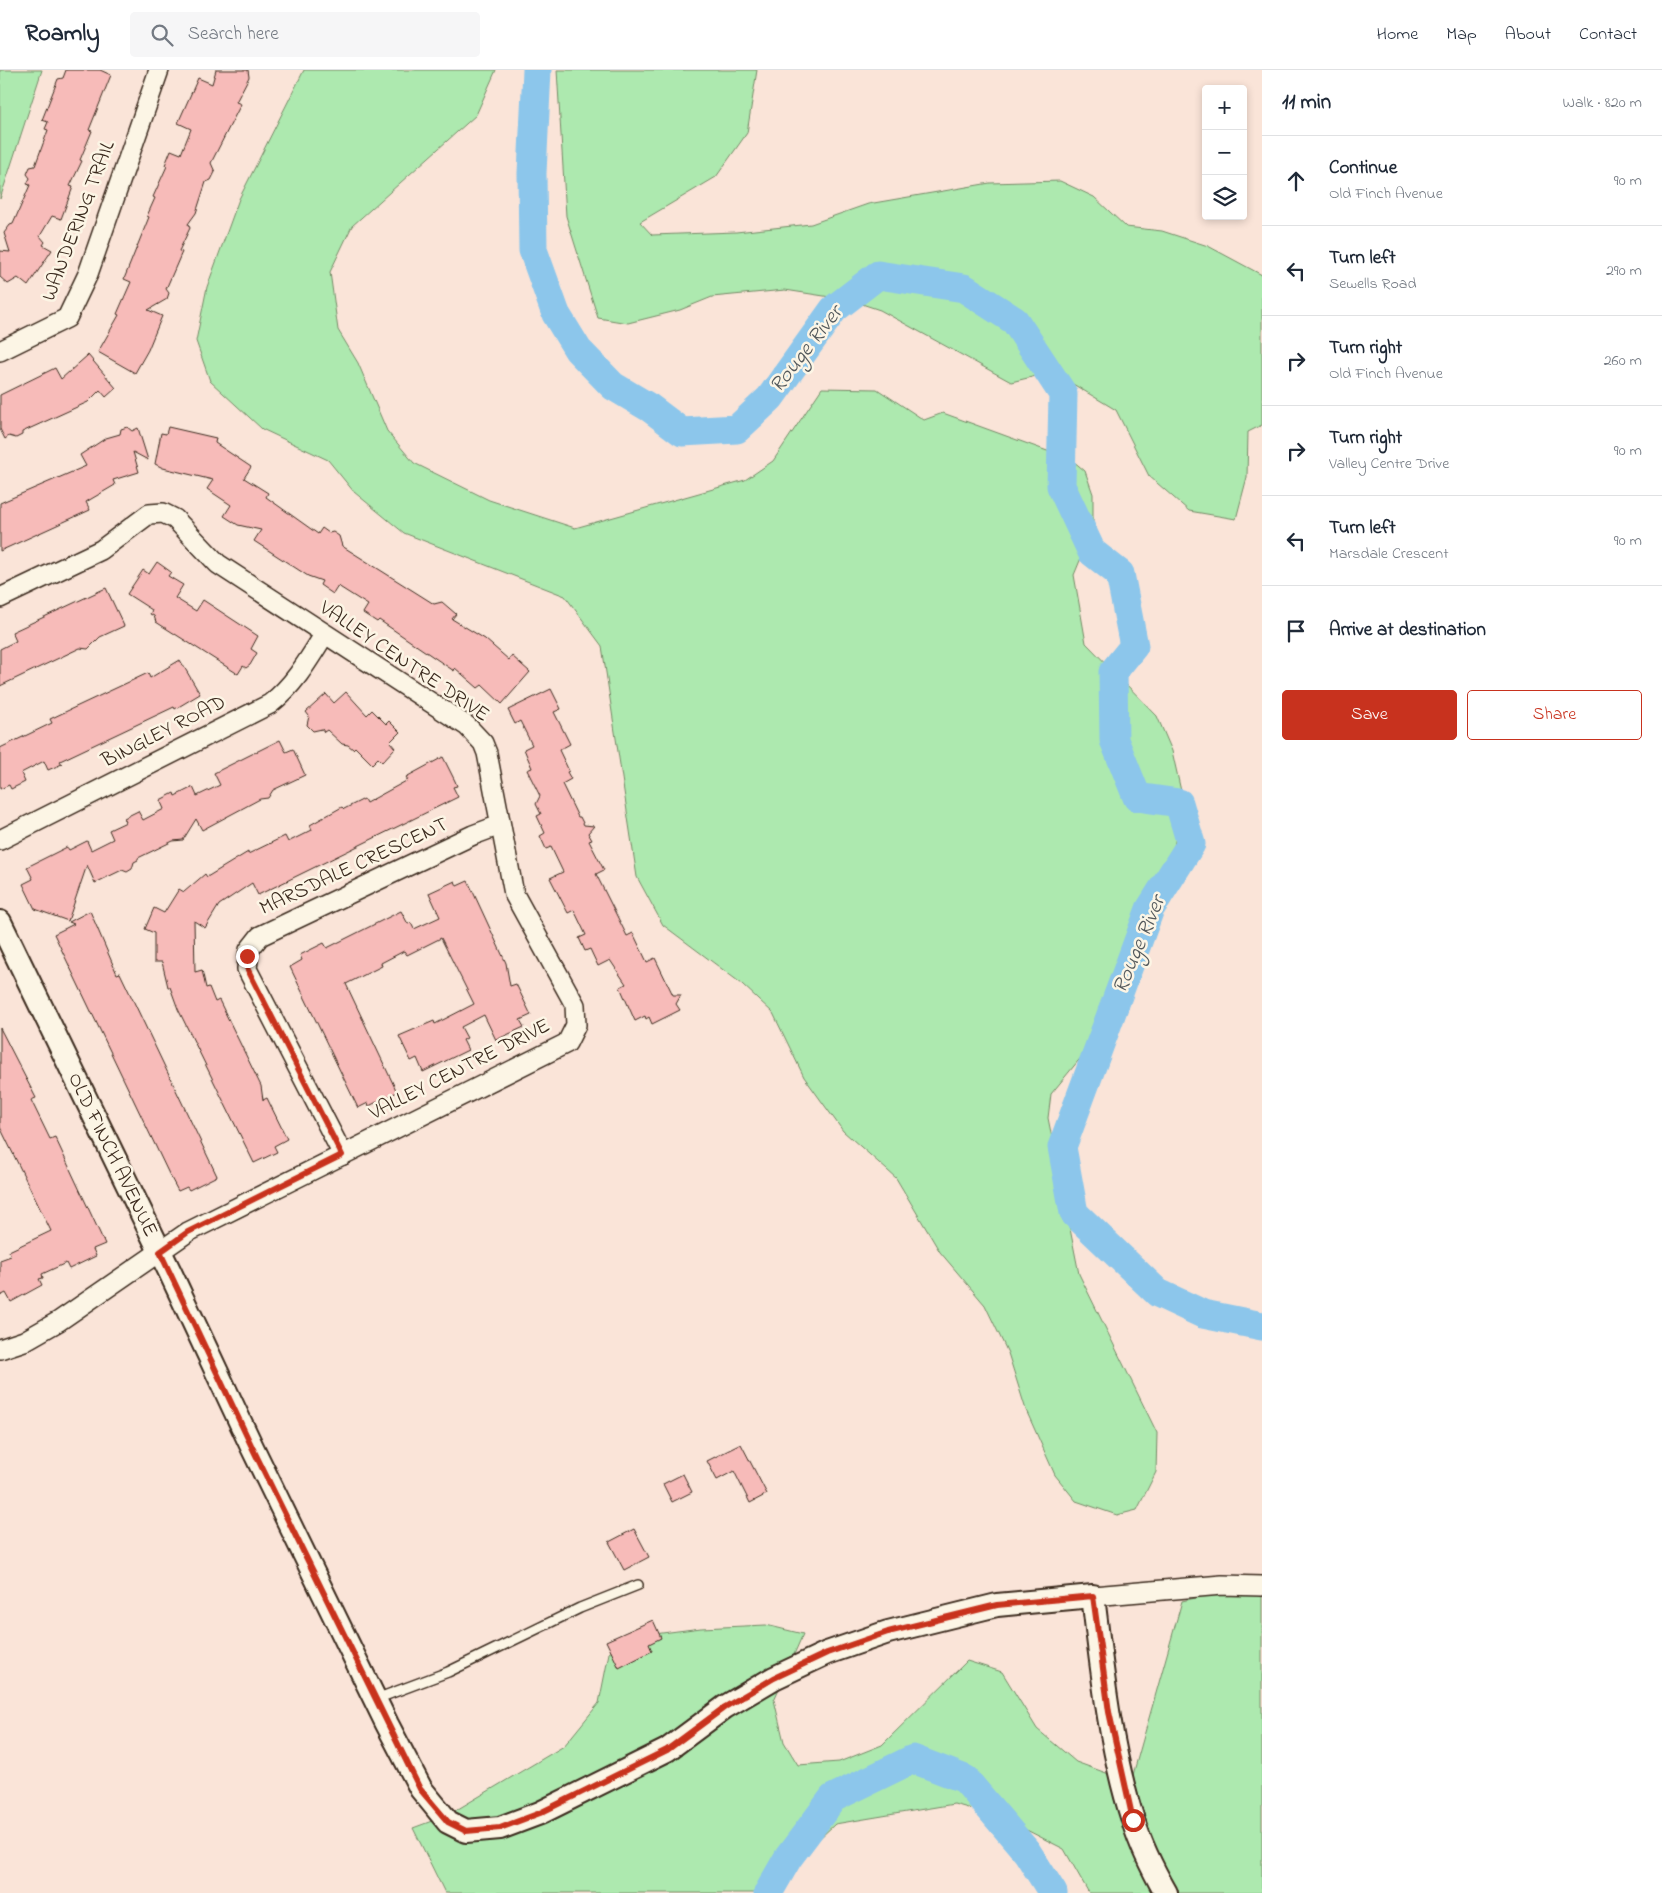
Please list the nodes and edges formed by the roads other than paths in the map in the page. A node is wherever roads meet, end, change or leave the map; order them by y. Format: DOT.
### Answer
graph roads {
  1 [pos="159,70"];
  2 [pos="0,351"];
  3 [pos="0,598"];
  4 [pos="324,635"];
  5 [pos="500,824"];
  6 [pos="0,840"];
  7 [pos="0,922"];
  8 [pos="342,1155"];
  9 [pos="160,1252"];
  10 [pos="0,1349"];
  11 [pos="638,1585"];
  12 [pos="1262,1586"];
  13 [pos="1093,1596"];
  14 [pos="376,1700"];
  15 [pos="1166,1893"];
  1 -- 2 [label="street, WANDERING TRAIL"];
  3 -- 4 [label="street, VALLEY CENTRE DRIVE"];
  4 -- 5 [label="street, VALLEY CENTRE DRIVE"];
  4 -- 6 [label="street, BINGLEY ROAD"];
  5 -- 8 [label="street, VALLEY CENTRE DRIVE"];
  5 -- 8 [label="street, MARSDALE CRESCENT"];
  7 -- 9 [label="street, OLD FINCH AVENUE"];
  8 -- 9 [label="street, VALLEY CENTRE DRIVE"];
  9 -- 10 [label="street, VALLEY CENTRE DRIVE"];
  9 -- 14 [label="street, OLD FINCH AVENUE"];
  11 -- 14 [label="lane"];
  12 -- 13 [label="street"];
  13 -- 14 [label="street, OLD FINCH AVENUE"];
  13 -- 15 [label="street"];
}
